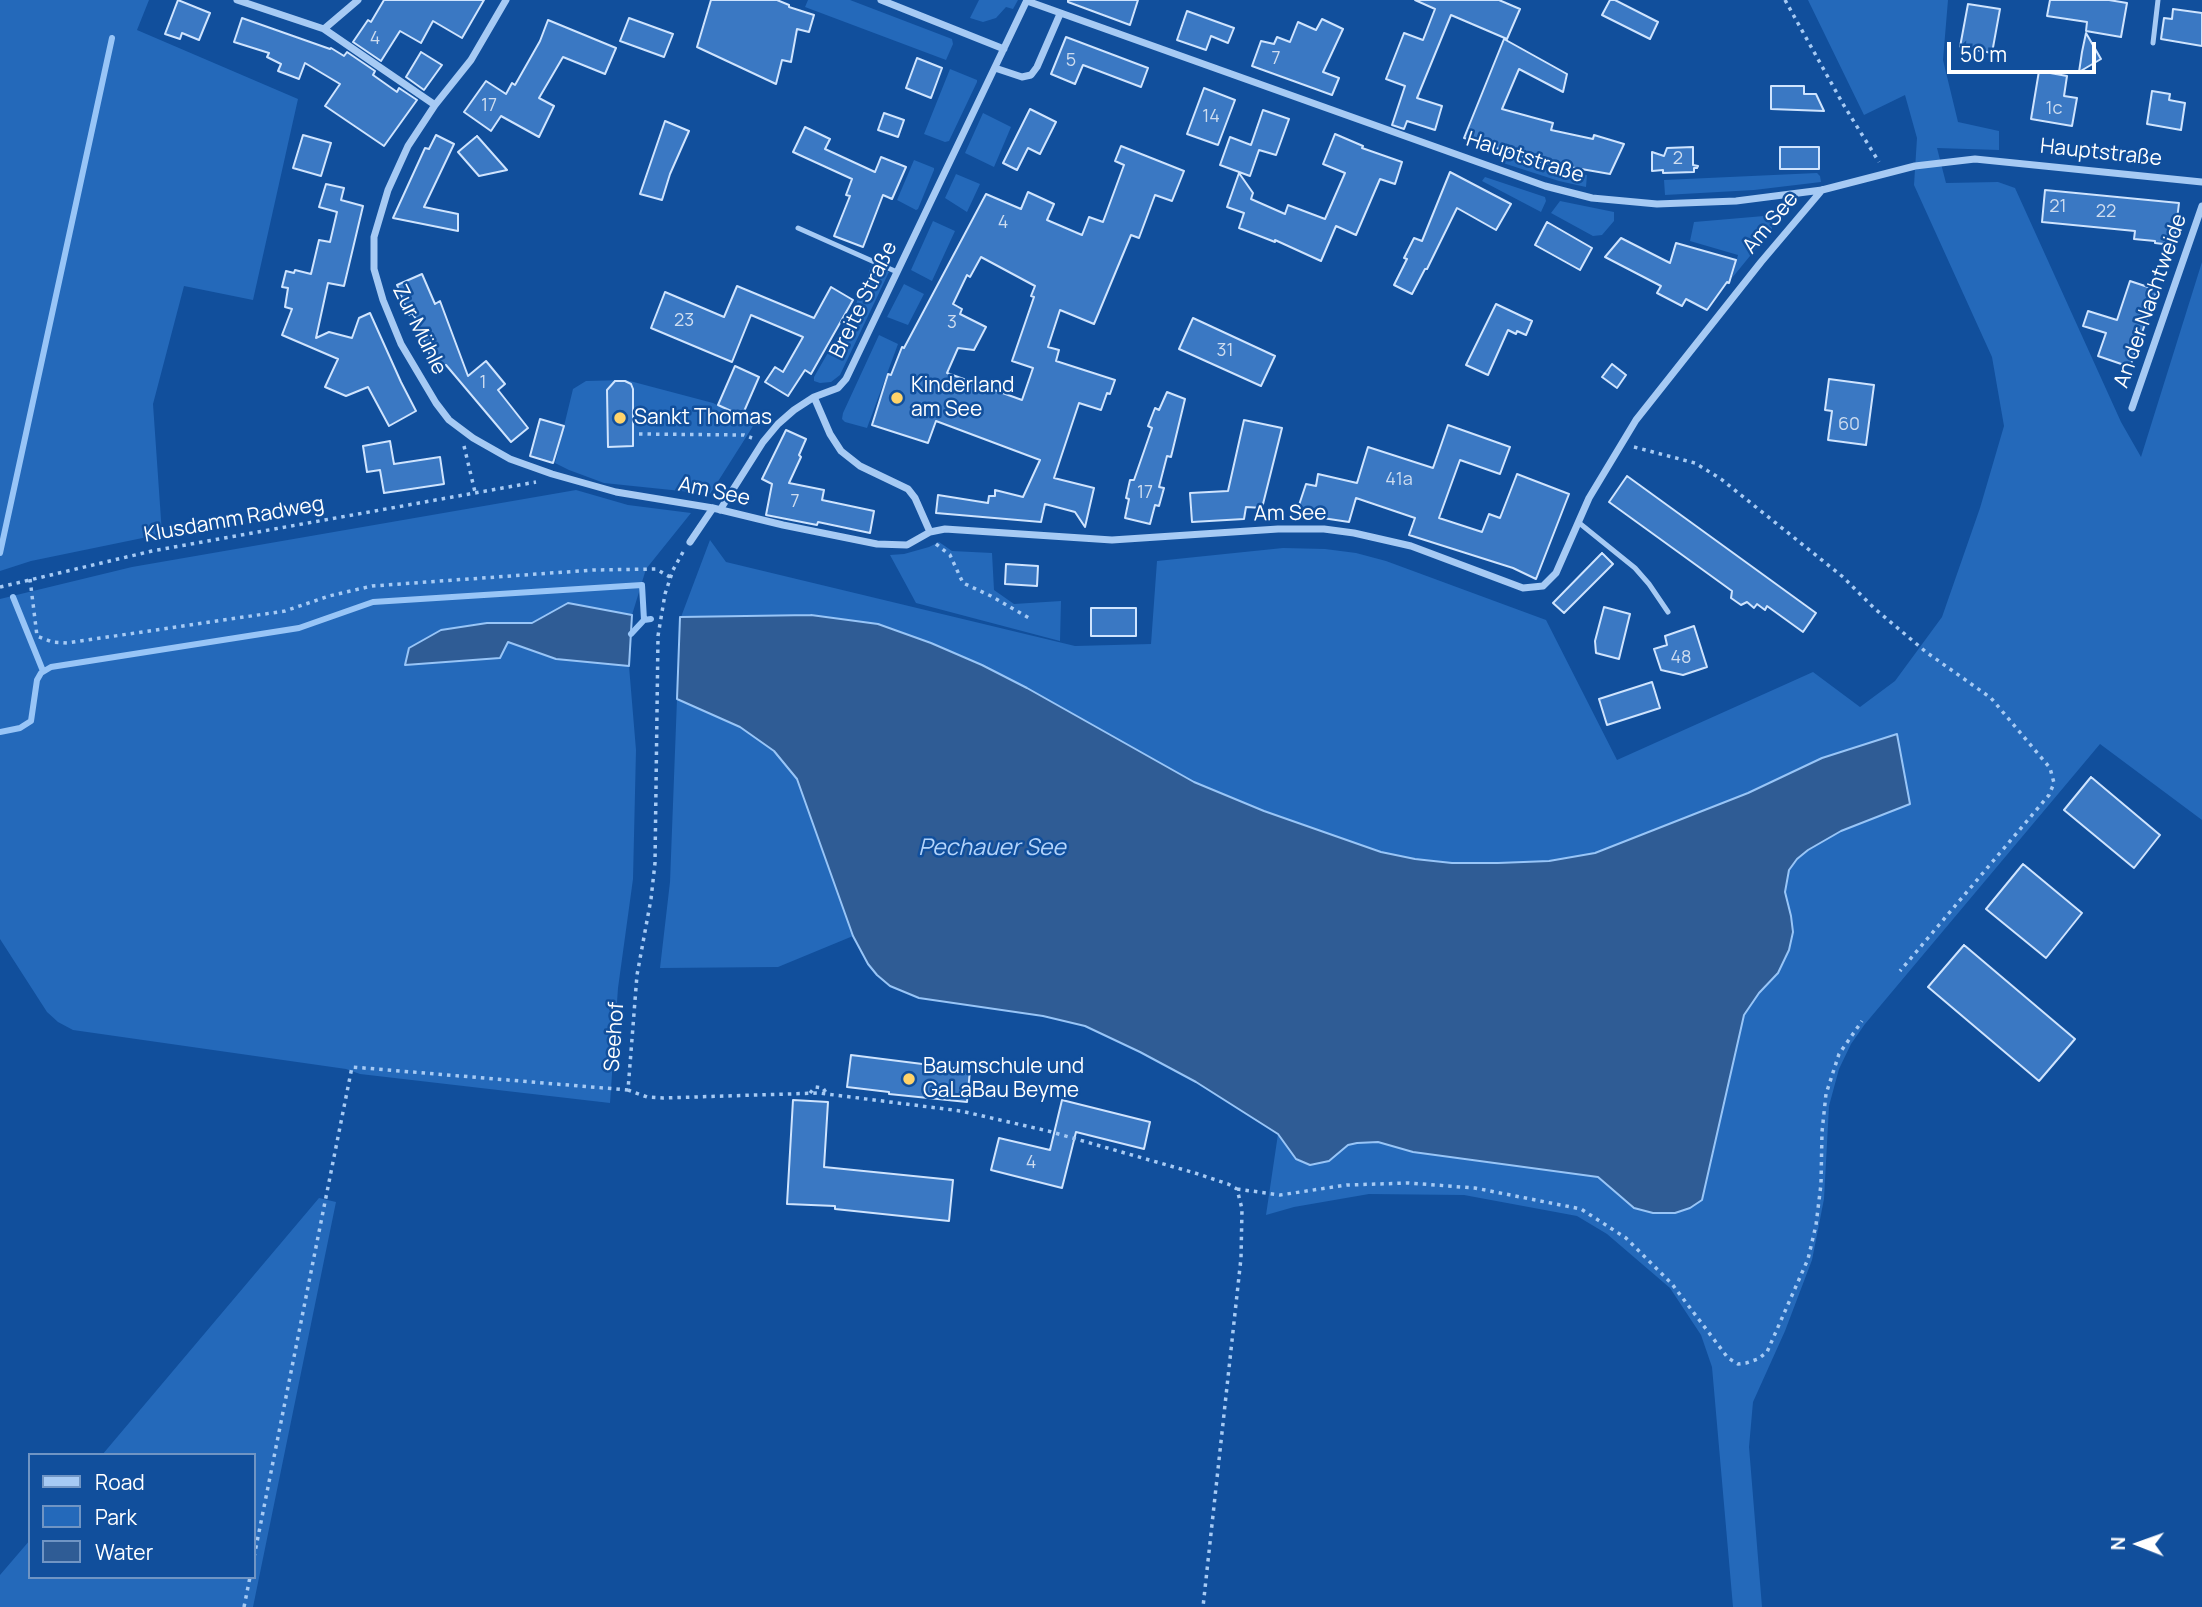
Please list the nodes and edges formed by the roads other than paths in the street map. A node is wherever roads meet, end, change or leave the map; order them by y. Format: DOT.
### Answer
graph roads {
  1 [pos="237,0"];
  2 [pos="358,0"];
  3 [pos="506,0"];
  4 [pos="881,0"];
  5 [pos="2158,0"];
  6 [pos="1027,1"];
  7 [pos="1060,14"];
  8 [pos="324,29"];
  9 [pos="2153,43"];
  10 [pos="1004,48"];
  11 [pos="995,68"];
  12 [pos="435,105"];
  13 [pos="2202,182"];
  14 [pos="1822,190"];
  15 [pos="2202,206"];
  16 [pos="797,228"];
  17 [pos="897,272"];
  18 [pos="814,397"];
  19 [pos="2132,408"];
  20 [pos="552,474"];
  21 [pos="716,509"];
  22 [pos="1578,522"];
  23 [pos="930,532"];
  24 [pos="690,542"];
  25 [pos="1668,612"];
  1 -- 8 [label="street"];
  2 -- 8 [label="street"];
  3 -- 12 [label="street, Zur Mühle"];
  4 -- 10 [label="street"];
  5 -- 9 [label="lane"];
  6 -- 7 [label="street, Hauptstraße"];
  6 -- 10 [label="street, Breite Straße"];
  7 -- 11 [label="street"];
  7 -- 14 [label="street, Hauptstraße"];
  8 -- 12 [label="street"];
  10 -- 11 [label="street, Breite Straße"];
  11 -- 17 [label="street, Breite Straße"];
  12 -- 20 [label="street, Zur Mühle"];
  13 -- 14 [label="street, Hauptstraße"];
  14 -- 22 [label="street, Am See"];
  15 -- 19 [label="street, An der Nachtweide"];
  16 -- 17 [label="lane"];
  17 -- 18 [label="street, Breite Straße"];
  18 -- 21 [label="street, Breite Straße"];
  18 -- 23 [label="street"];
  20 -- 21 [label="street, Am See"];
  21 -- 23 [label="street, Am See"];
  21 -- 24 [label="street"];
  22 -- 23 [label="street, Am See"];
  22 -- 25 [label="lane"];
}
